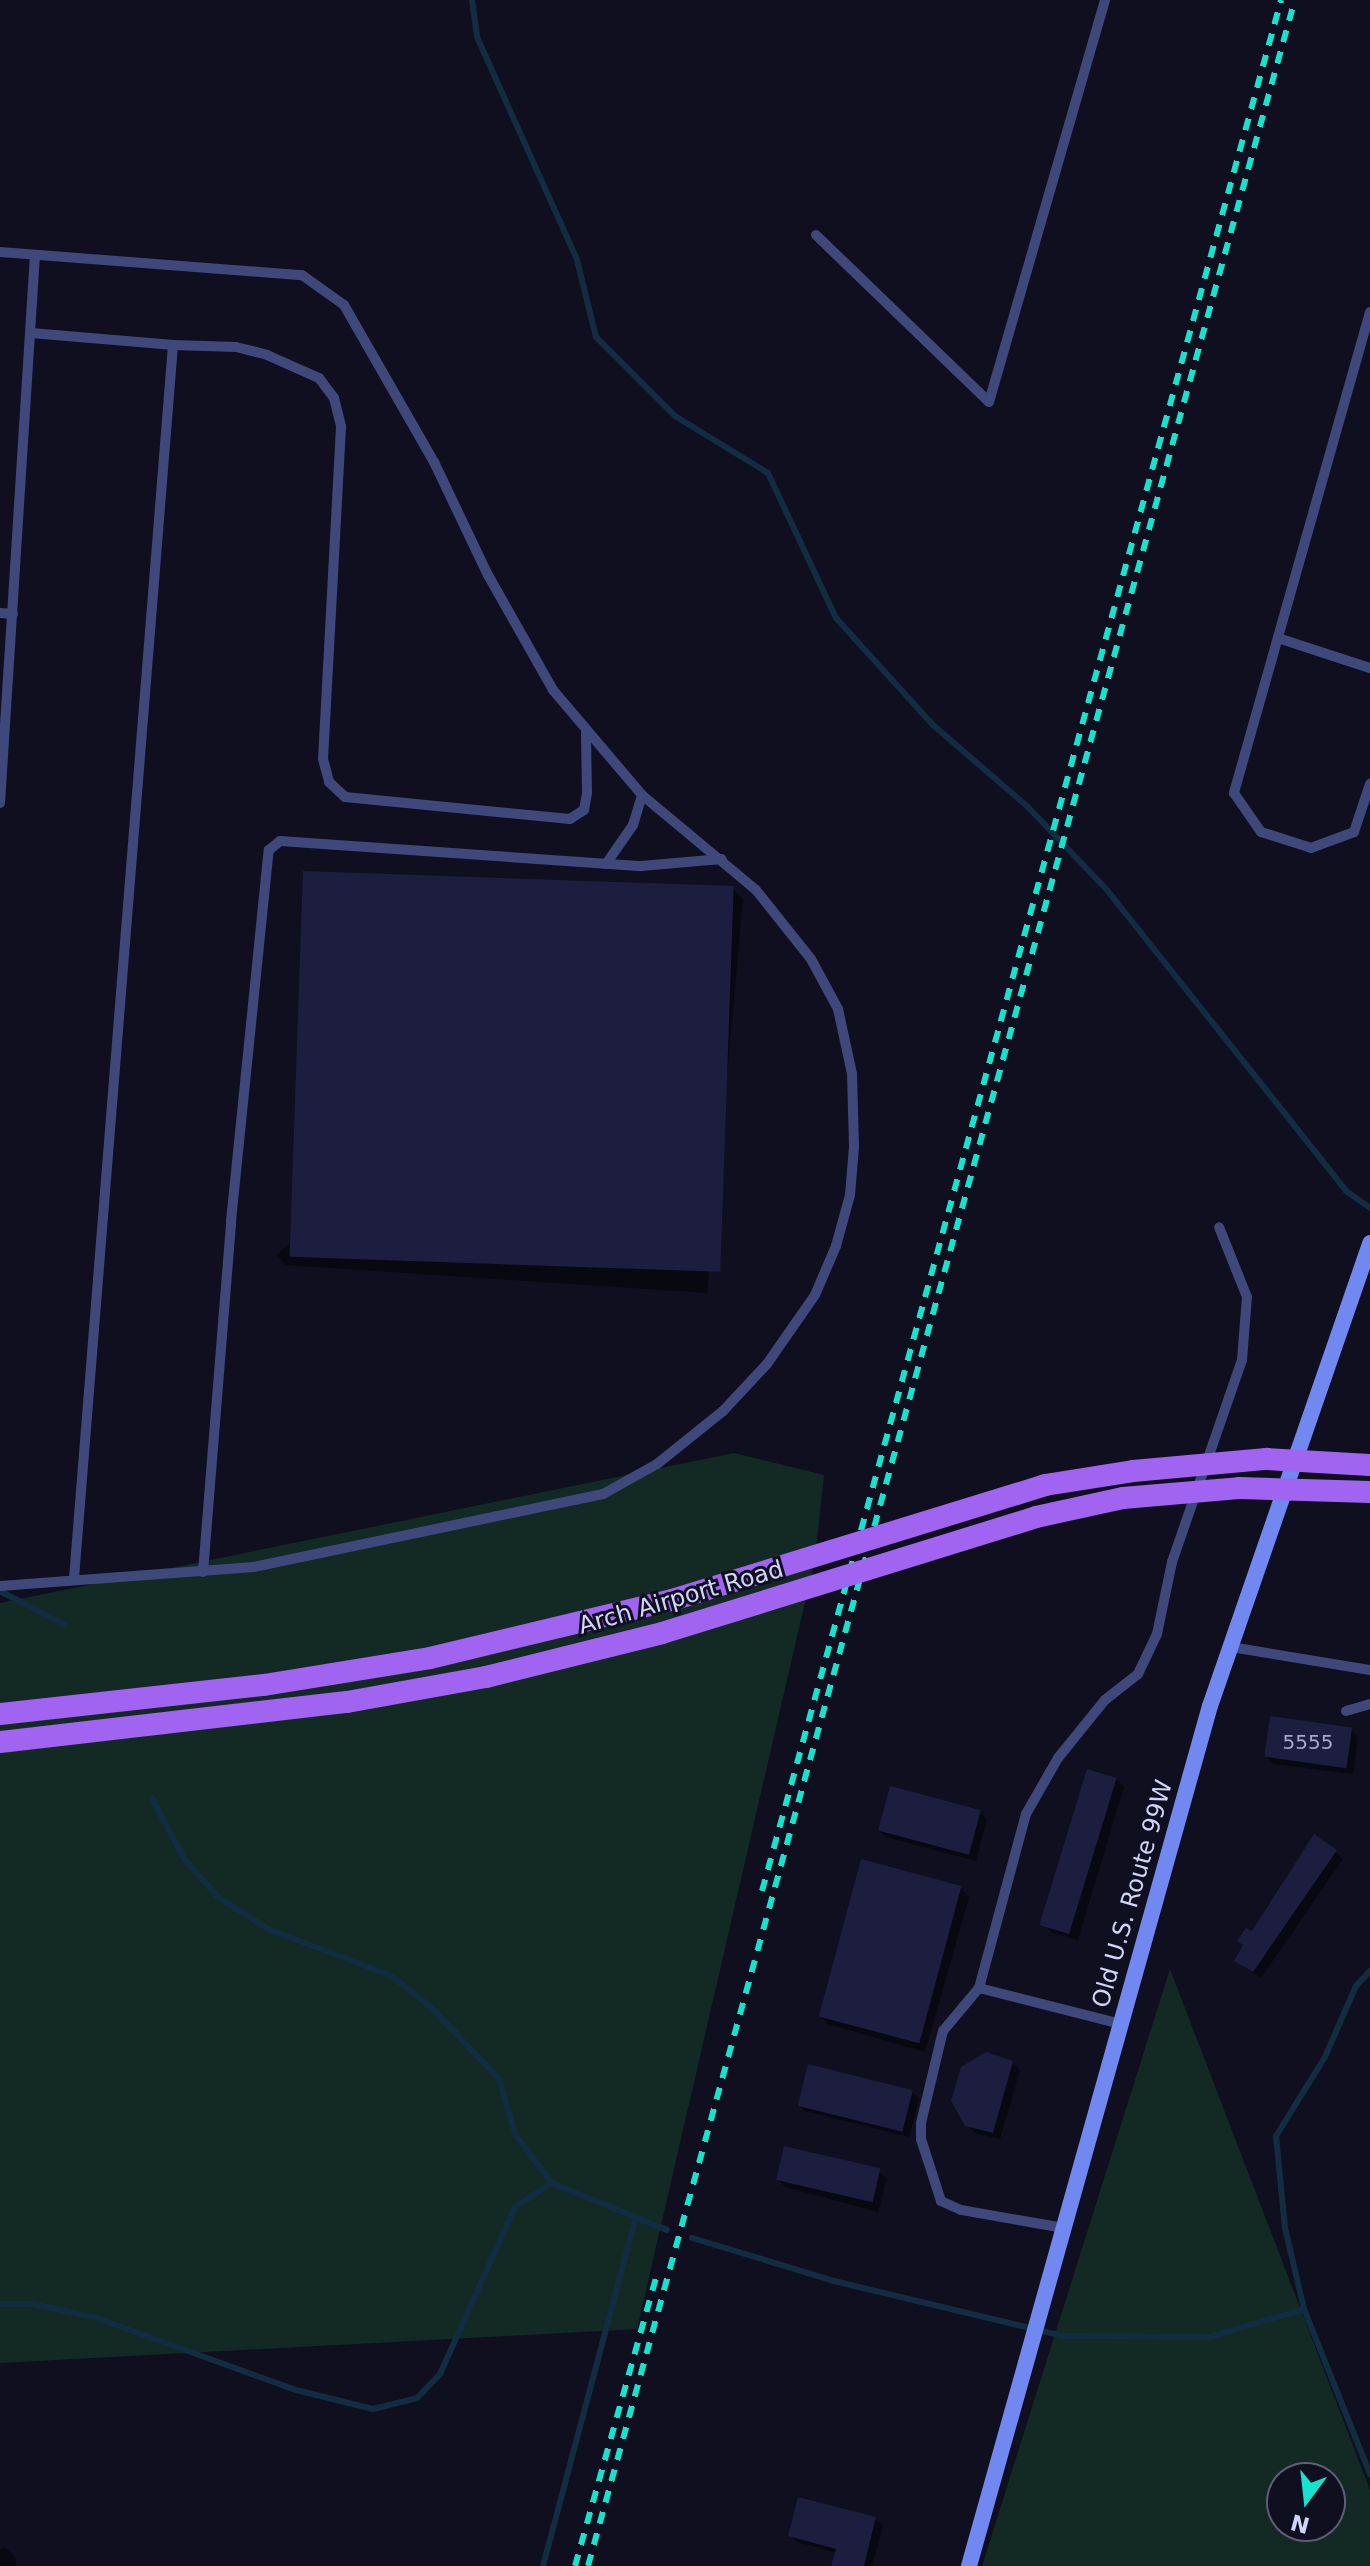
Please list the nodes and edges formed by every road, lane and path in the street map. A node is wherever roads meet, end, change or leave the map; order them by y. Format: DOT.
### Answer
graph roads {
  1 [pos="1105,0"];
  2 [pos="816,235"];
  3 [pos="0,252"];
  4 [pos="35,255"];
  5 [pos="1370,312"];
  6 [pos="31,333"];
  7 [pos="173,345"];
  8 [pos="0,613"];
  9 [pos="13,614"];
  10 [pos="1278,638"];
  11 [pos="1370,668"];
  12 [pos="586,733"];
  13 [pos="1,773"];
  14 [pos="1370,784"];
  15 [pos="642,795"];
  16 [pos="0,803"];
  17 [pos="722,859"];
  18 [pos="606,864"];
  19 [pos="1219,1227"];
  20 [pos="1370,1243"];
  21 [pos="1370,1465"];
  22 [pos="1370,1492"];
  23 [pos="203,1572"];
  24 [pos="74,1579"];
  25 [pos="0,1586"];
  26 [pos="1231,1647"];
  27 [pos="1370,1670"];
  28 [pos="1370,1704"];
  29 [pos="1346,1711"];
  30 [pos="0,1714"];
  31 [pos="0,1742"];
  32 [pos="979,1988"];
  33 [pos="1121,2024"];
  34 [pos="1064,2228"];
  35 [pos="969,2566"];
  1 -- 2 [label="lane"];
  3 -- 4 [label="lane"];
  4 -- 6 [label="lane"];
  4 -- 12 [label="lane"];
  5 -- 10 [label="lane"];
  6 -- 7 [label="lane"];
  6 -- 9 [label="lane"];
  7 -- 12 [label="lane"];
  7 -- 24 [label="lane"];
  8 -- 9 [label="lane"];
  9 -- 13 [label="lane"];
  10 -- 11 [label="lane"];
  10 -- 14 [label="lane"];
  12 -- 15 [label="lane"];
  13 -- 16 [label="lane"];
  15 -- 17 [label="lane"];
  15 -- 18 [label="lane"];
  17 -- 18 [label="lane"];
  17 -- 23 [label="lane"];
  18 -- 23 [label="lane"];
  19 -- 32 [label="lane"];
  20 -- 26 [label="main road, Old U.S. Route 99W"];
  21 -- 30 [label="main road, Arch Airport Road, bridge"];
  22 -- 31 [label="main road, Arch Airport Road, bridge"];
  23 -- 24 [label="lane"];
  24 -- 25 [label="lane"];
  26 -- 27 [label="lane"];
  26 -- 33 [label="main road, Old U.S. Route 99W"];
  28 -- 29 [label="lane"];
  32 -- 33 [label="lane"];
  32 -- 34 [label="lane"];
  33 -- 34 [label="main road, Old U.S. Route 99W"];
  34 -- 35 [label="main road, Old U.S. Route 99W"];
}
